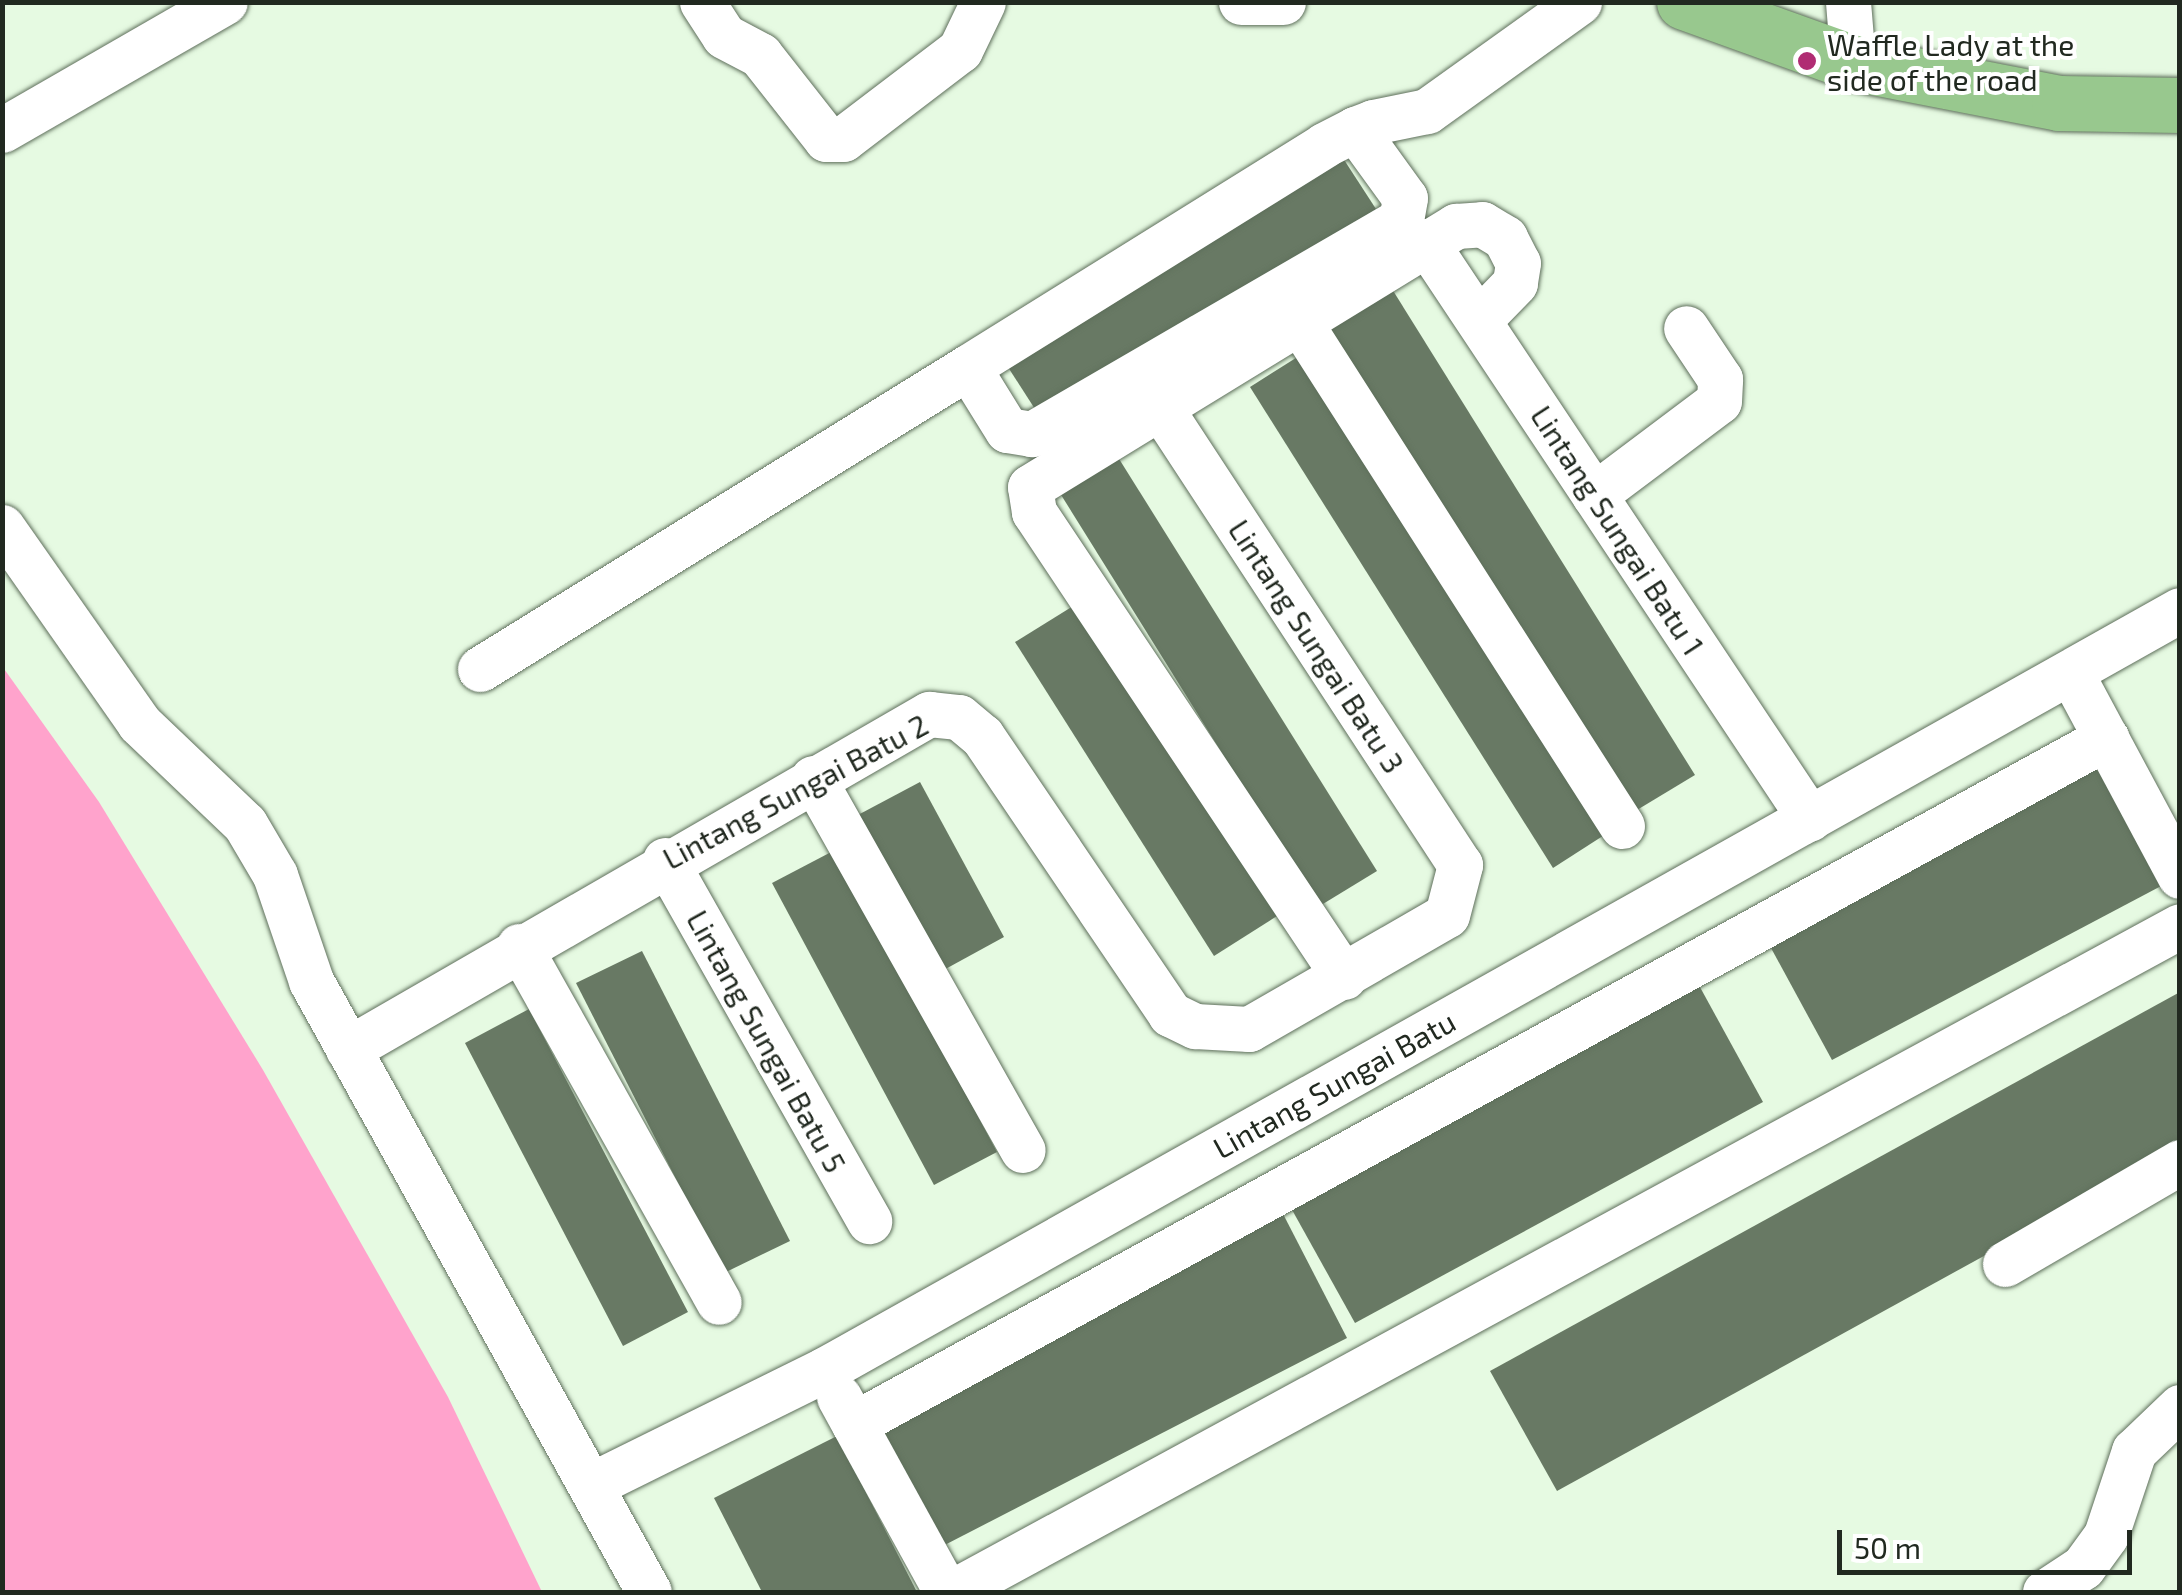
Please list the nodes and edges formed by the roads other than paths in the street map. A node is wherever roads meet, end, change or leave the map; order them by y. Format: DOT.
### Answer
graph roads {
  1 [pos="225,2"];
  2 [pos="702,2"];
  3 [pos="983,2"];
  4 [pos="1241,2"];
  5 [pos="1283,2"];
  6 [pos="1579,2"];
  7 [pos="1684,2"];
  8 [pos="1848,2"];
  9 [pos="1853,63"];
  10 [pos="2180,106"];
  11 [pos="1356,129"];
  12 [pos="2,130"];
  13 [pos="1426,241"];
  14 [pos="1297,318"];
  15 [pos="1480,319"];
  16 [pos="1686,328"];
  17 [pos="968,366"];
  18 [pos="1158,404"];
  19 [pos="1594,495"];
  20 [pos="2,527"];
  21 [pos="2180,610"];
  22 [pos="480,670"];
  23 [pos="2072,675"];
  24 [pos="2106,738"];
  25 [pos="813,778"];
  26 [pos="1810,818"];
  27 [pos="1622,826"];
  28 [pos="665,860"];
  29 [pos="2180,876"];
  30 [pos="2180,926"];
  31 [pos="520,946"];
  32 [pos="1344,977"];
  33 [pos="348,1049"];
  34 [pos="1023,1150"];
  35 [pos="2180,1162"];
  36 [pos="868,1221"];
  37 [pos="2005,1264"];
  38 [pos="719,1302"];
  39 [pos="824,1370"];
  40 [pos="2180,1407"];
  41 [pos="854,1424"];
  42 [pos="591,1485"];
  43 [pos="649,1592"];
  44 [pos="949,1592"];
  45 [pos="2045,1592"];
  1 -- 12 [label="street"];
  2 -- 3 [label="street"];
  4 -- 5 [label="street"];
  6 -- 11 [label="street"];
  7 -- 9 [label="main road"];
  8 -- 9 [label="street"];
  9 -- 10 [label="main road"];
  11 -- 17 [label="street"];
  11 -- 17 [label="street"];
  13 -- 14 [label="street"];
  13 -- 15 [label="street, Lintang Sungai Batu 1"];
  13 -- 15 [label="street"];
  14 -- 18 [label="street"];
  14 -- 27 [label="street"];
  15 -- 19 [label="street, Lintang Sungai Batu 1"];
  16 -- 19 [label="street"];
  17 -- 22 [label="street"];
  18 -- 32 [label="street, Lintang Sungai Batu 3"];
  18 -- 32 [label="street"];
  19 -- 26 [label="street, Lintang Sungai Batu 1"];
  20 -- 33 [label="street"];
  21 -- 23 [label="street, Lintang Sungai Batu"];
  23 -- 24 [label="street"];
  23 -- 26 [label="street, Lintang Sungai Batu"];
  24 -- 29 [label="street"];
  24 -- 41 [label="street"];
  25 -- 28 [label="street, Lintang Sungai Batu 2"];
  25 -- 32 [label="street, Lintang Sungai Batu 2"];
  25 -- 34 [label="street"];
  26 -- 39 [label="street, Lintang Sungai Batu"];
  28 -- 31 [label="street, Lintang Sungai Batu 2"];
  28 -- 36 [label="street, Lintang Sungai Batu 5"];
  30 -- 44 [label="street"];
  31 -- 33 [label="street, Lintang Sungai Batu 2"];
  31 -- 38 [label="street"];
  33 -- 42 [label="street"];
  35 -- 37 [label="street"];
  39 -- 41 [label="street"];
  39 -- 42 [label="street, Lintang Sungai Batu"];
  40 -- 45 [label="street"];
  41 -- 44 [label="street"];
  42 -- 43 [label="street"];
}
